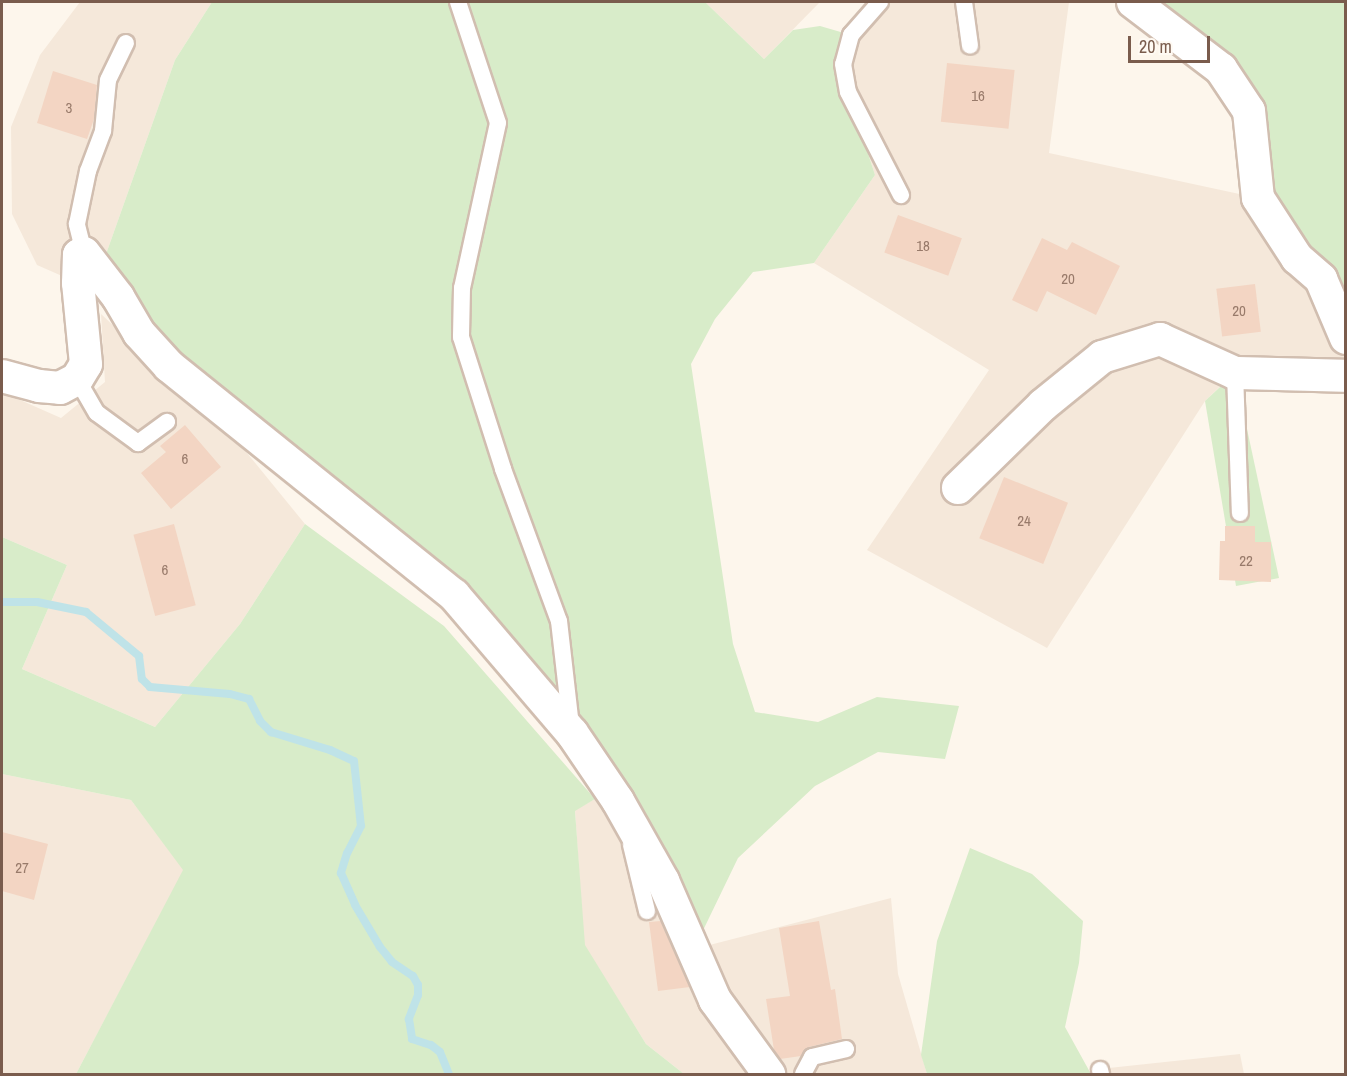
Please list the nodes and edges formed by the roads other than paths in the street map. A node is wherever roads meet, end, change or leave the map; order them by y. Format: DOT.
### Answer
graph roads {
  1 [pos="458,2"];
  2 [pos="880,2"];
  3 [pos="964,2"];
  4 [pos="1133,2"];
  5 [pos="126,43"];
  6 [pos="970,46"];
  7 [pos="902,195"];
  8 [pos="84,253"];
  9 [pos="1333,282"];
  10 [pos="1346,338"];
  11 [pos="1235,373"];
  12 [pos="2,376"];
  13 [pos="1346,376"];
  14 [pos="77,379"];
  15 [pos="167,422"];
  16 [pos="958,488"];
  17 [pos="1240,513"];
  18 [pos="572,733"];
  19 [pos="618,801"];
  20 [pos="647,911"];
  21 [pos="846,1049"];
  22 [pos="769,1074"];
  23 [pos="803,1074"];
  1 -- 18 [label="lane"];
  2 -- 7 [label="lane"];
  3 -- 6 [label="lane"];
  4 -- 9 [label="street"];
  5 -- 8 [label="lane"];
  8 -- 14 [label="street"];
  8 -- 18 [label="street"];
  9 -- 10 [label="street"];
  11 -- 13 [label="street"];
  11 -- 16 [label="street"];
  11 -- 17 [label="lane"];
  12 -- 14 [label="street"];
  14 -- 15 [label="lane"];
  18 -- 19 [label="street"];
  19 -- 20 [label="lane"];
  19 -- 22 [label="street"];
  21 -- 23 [label="lane"];
}
